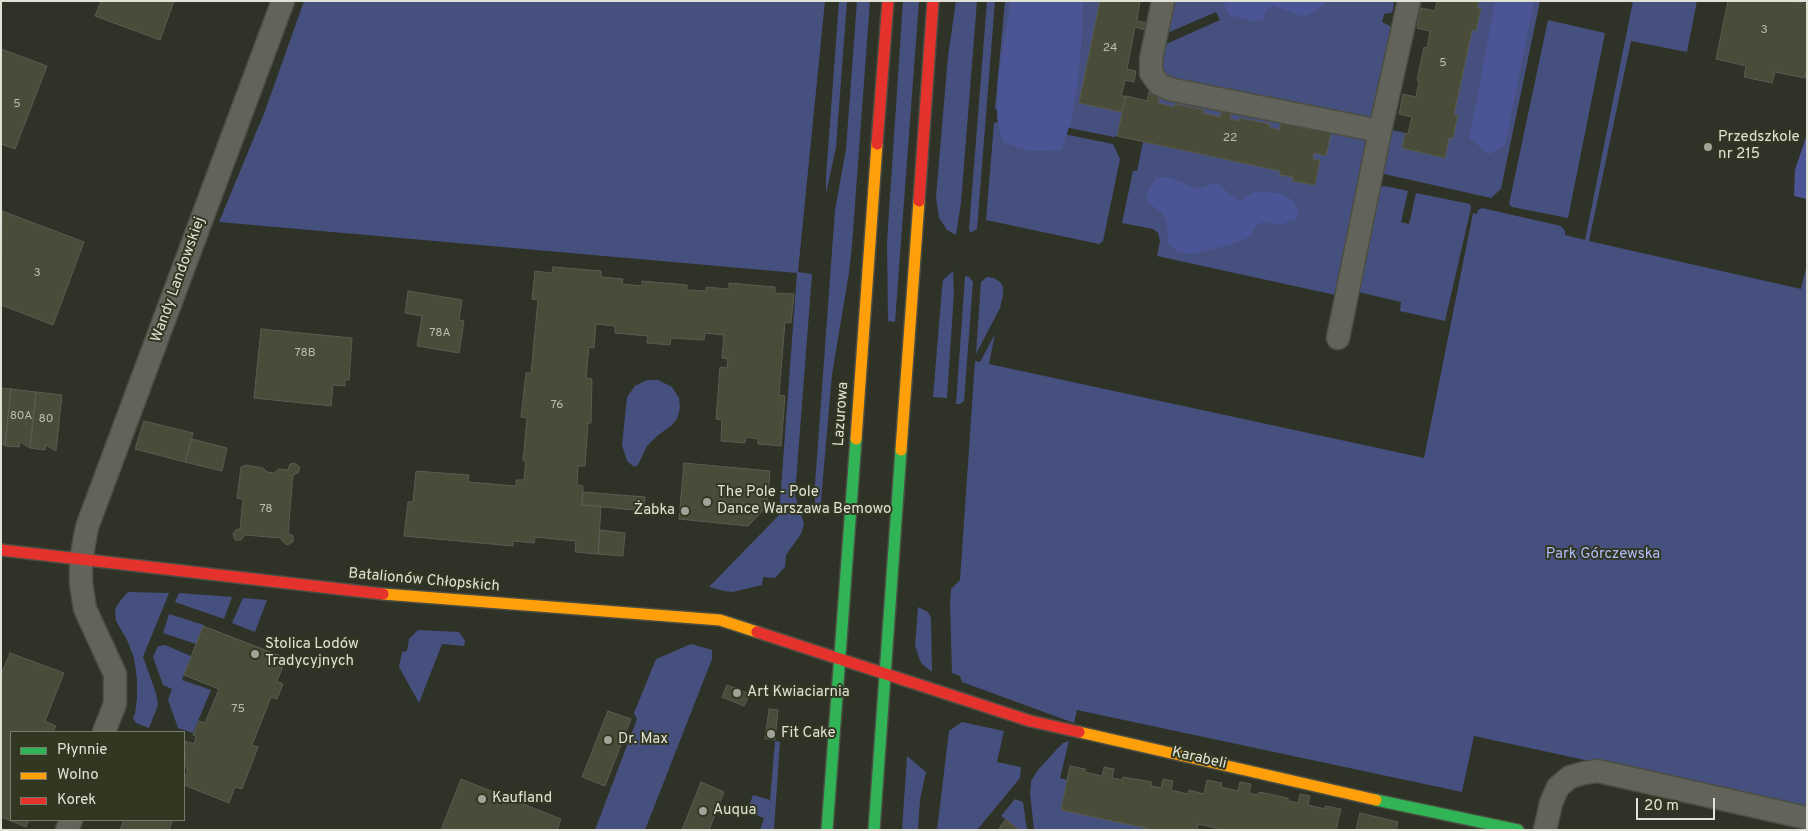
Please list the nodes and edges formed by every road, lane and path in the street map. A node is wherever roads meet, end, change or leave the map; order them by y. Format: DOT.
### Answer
graph roads {
  1 [pos="283,1"];
  2 [pos="888,1"];
  3 [pos="933,1"];
  4 [pos="1163,1"];
  5 [pos="1409,1"];
  6 [pos="1380,131"];
  7 [pos="1338,338"];
  8 [pos="1,550"];
  9 [pos="81,560"];
  10 [pos="839,658"];
  11 [pos="885,673"];
  12 [pos="104,731"];
  13 [pos="1807,818"];
  14 [pos="1466,825"];
  15 [pos="827,830"];
  16 [pos="874,830"];
  17 [pos="1518,830"];
  18 [pos="1545,830"];
  1 -- 9 [label="street, Wandy Landowskiej"];
  2 -- 10 [label="main road, Lazurowa"];
  3 -- 11 [label="main road"];
  4 -- 6 [label="street"];
  5 -- 6 [label="street"];
  6 -- 7 [label="street"];
  8 -- 9 [label="main road, Batalionów Chłopskich"];
  9 -- 10 [label="main road, Batalionów Chłopskich"];
  9 -- 12 [label="street, Wandy Landowskiej"];
  10 -- 11 [label="main road, Batalionów Chłopskich"];
  10 -- 15 [label="main road, Lazurowa"];
  11 -- 14 [label="main road, Karabeli"];
  11 -- 16 [label="main road"];
  13 -- 18 [label="street"];
  14 -- 17 [label="main road, Karabeli"];
}
